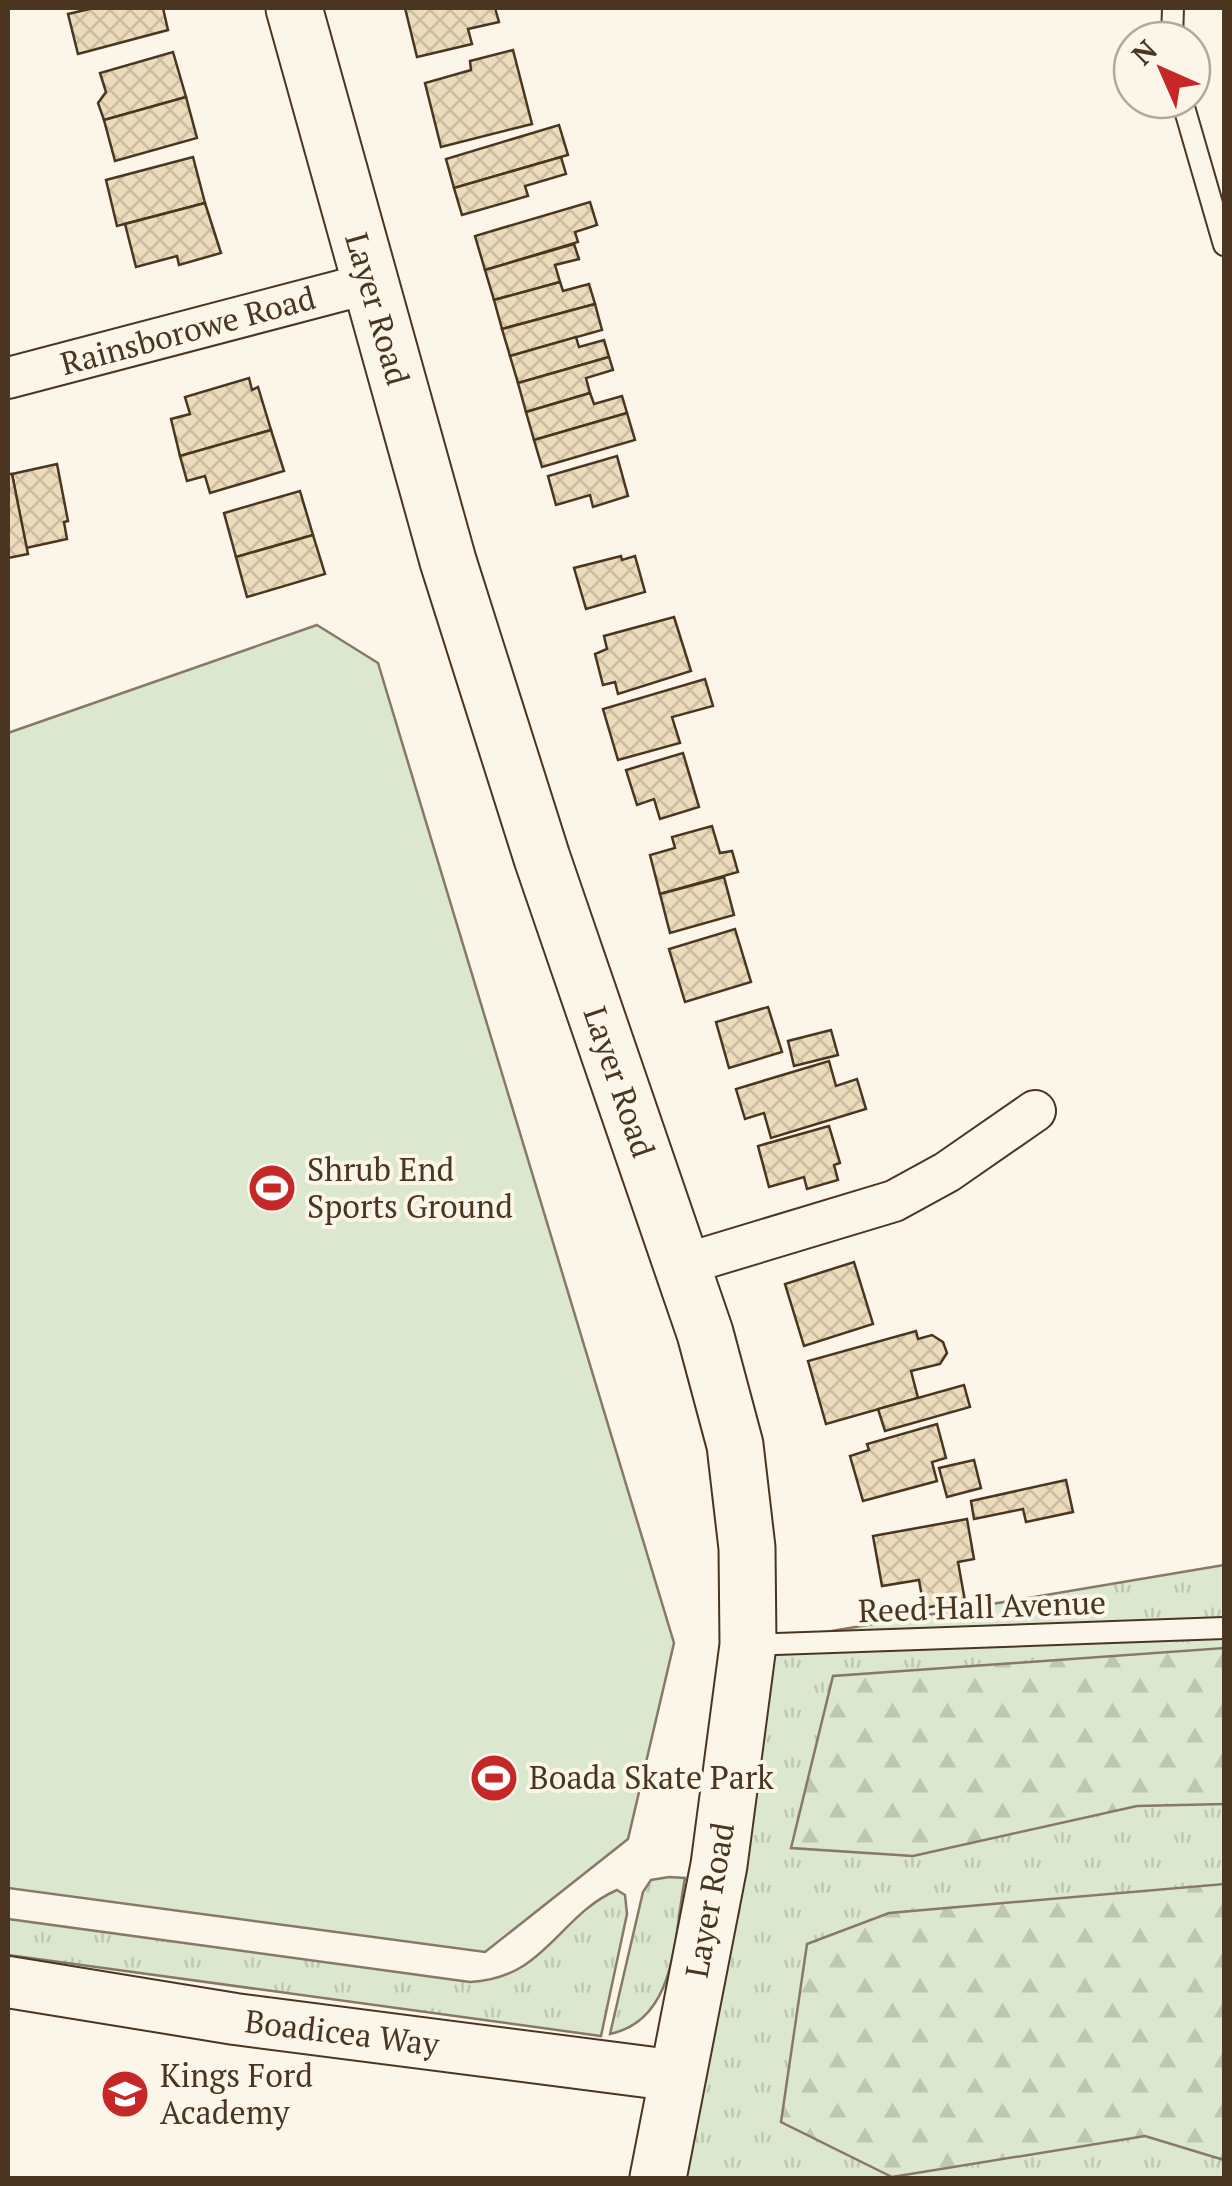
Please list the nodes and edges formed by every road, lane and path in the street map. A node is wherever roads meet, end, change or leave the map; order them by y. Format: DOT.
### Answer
graph roads {
  1 [pos="294,8"];
  2 [pos="1188,120"];
  3 [pos="1223,236"];
  4 [pos="370,284"];
  5 [pos="8,378"];
  6 [pos="1036,1111"];
  7 [pos="682,1265"];
  8 [pos="1221,1628"];
  9 [pos="748,1645"];
  10 [pos="8,1982"];
  11 [pos="678,2076"];
  12 [pos="658,2178"];
  1 -- 4 [label="main road, Layer Road"];
  2 -- 3 [label="lane"];
  4 -- 5 [label="street, Rainsborowe Road"];
  4 -- 7 [label="main road, Layer Road"];
  6 -- 7 [label="street"];
  7 -- 9 [label="main road, Layer Road"];
  8 -- 9 [label="lane, Reed Hall Avenue"];
  9 -- 11 [label="main road, Layer Road"];
  10 -- 11 [label="street, Boadicea Way"];
  11 -- 12 [label="main road, Layer Road"];
}
